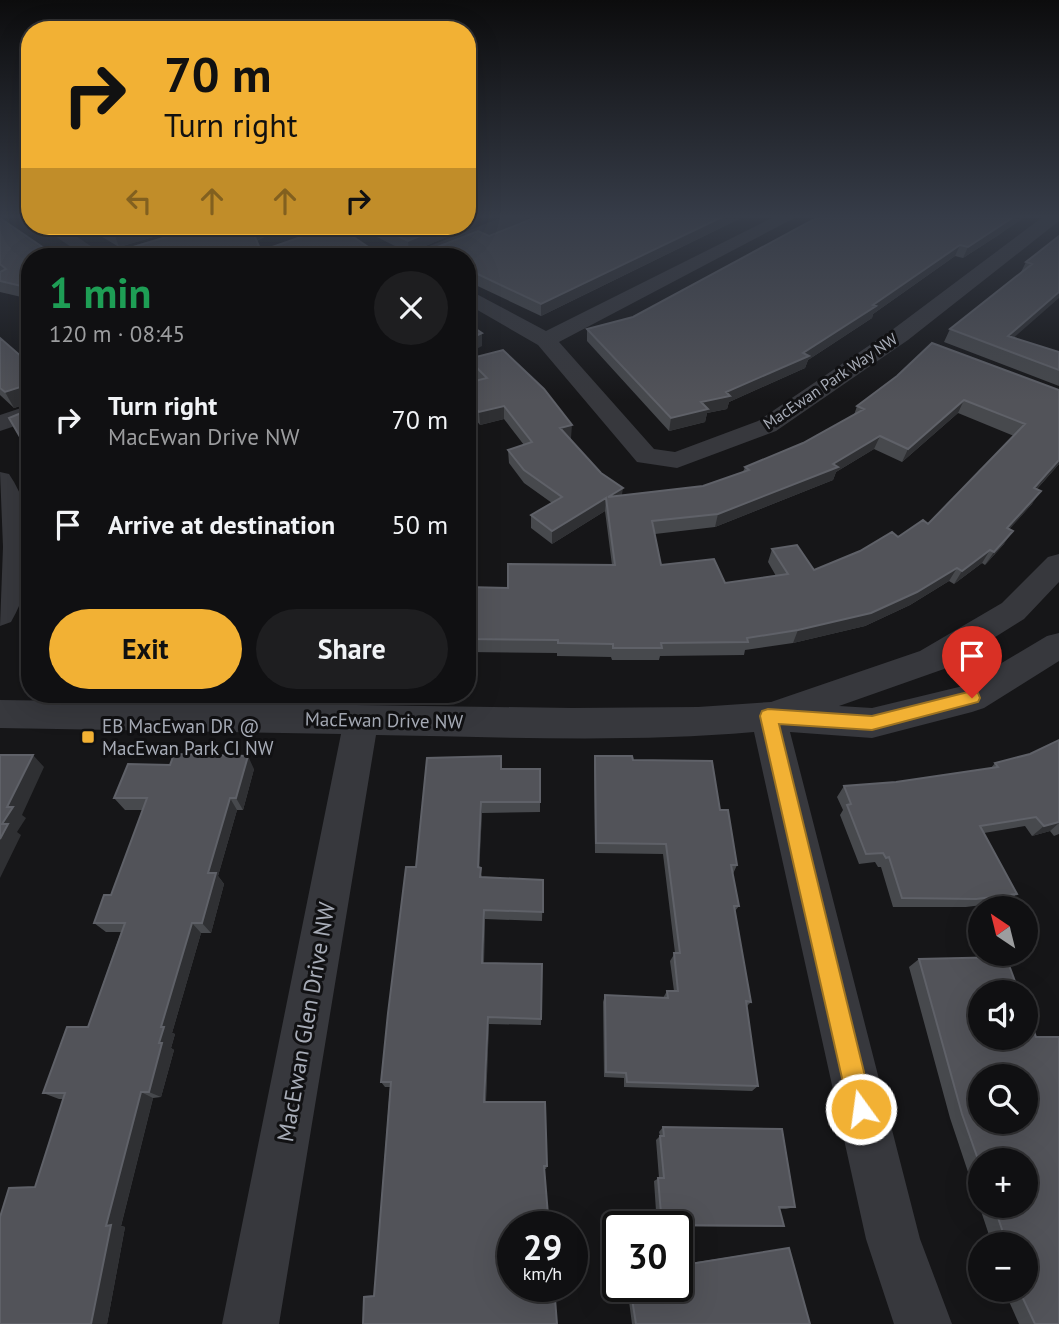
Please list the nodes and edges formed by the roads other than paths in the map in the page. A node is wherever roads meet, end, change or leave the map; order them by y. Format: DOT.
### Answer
graph roads {
  1 [pos="669,278"];
  2 [pos="975,278"];
  3 [pos="476,300"];
  4 [pos="900,335"];
  5 [pos="546,341"];
  6 [pos="924,344"];
  7 [pos="21,416"];
  8 [pos="0,424"];
  9 [pos="0,480"];
  10 [pos="1059,564"];
  11 [pos="0,614"];
  12 [pos="1059,645"];
  13 [pos="0,714"];
  14 [pos="768,716"];
  15 [pos="361,720"];
  16 [pos="251,1324"];
  17 [pos="923,1324"];
  1 -- 5 [label="street"];
  2 -- 4 [label="street, MacEwan Park Way NW"];
  3 -- 5 [label="street, MacEwan Park Way NW"];
  4 -- 5 [label="street, MacEwan Park Way NW"];
  4 -- 6 [label="street"];
  7 -- 8 [label="street"];
  9 -- 11 [label="street"];
  10 -- 14 [label="street, MacEwan Drive NW"];
  12 -- 14 [label="street, MacEwan Drive NW"];
  13 -- 15 [label="street, MacEwan Drive NW"];
  14 -- 15 [label="street, MacEwan Drive NW"];
  14 -- 17 [label="street"];
  15 -- 16 [label="street, MacEwan Glen Drive NW"];
}
